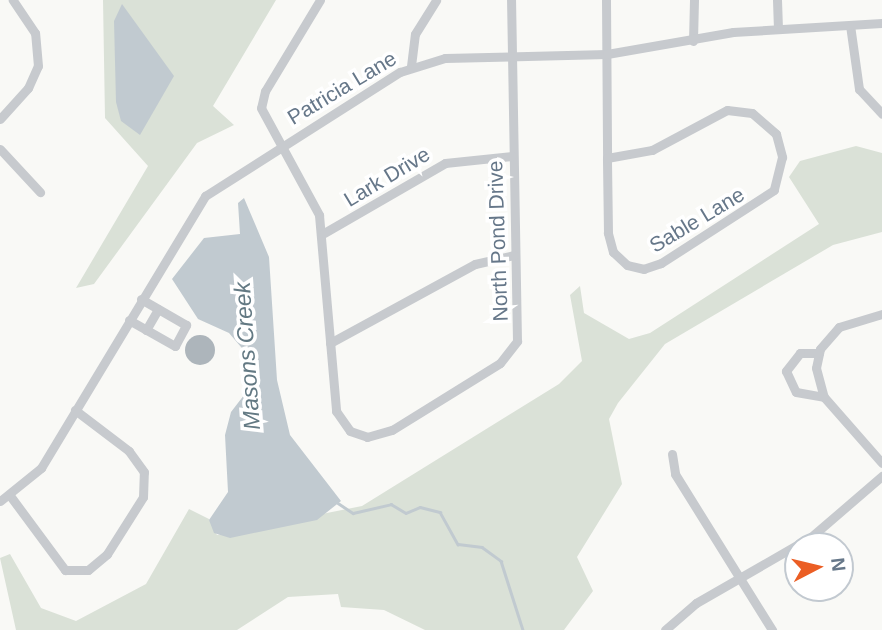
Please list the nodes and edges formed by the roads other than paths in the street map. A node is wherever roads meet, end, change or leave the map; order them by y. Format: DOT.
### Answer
graph roads {
  1 [pos="13,0"];
  2 [pos="320,0"];
  3 [pos="436,0"];
  4 [pos="511,0"];
  5 [pos="606,0"];
  6 [pos="694,0"];
  7 [pos="777,0"];
  8 [pos="882,23"];
  9 [pos="850,25"];
  10 [pos="778,29"];
  11 [pos="693,41"];
  12 [pos="603,54"];
  13 [pos="512,57"];
  14 [pos="411,66"];
  15 [pos="882,114"];
  16 [pos="0,119"];
  17 [pos="280,146"];
  18 [pos="0,149"];
  19 [pos="512,156"];
  20 [pos="607,158"];
  21 [pos="40,192"];
  22 [pos="324,233"];
  23 [pos="514,255"];
  24 [pos="141,299"];
  25 [pos="158,309"];
  26 [pos="882,314"];
  27 [pos="129,320"];
  28 [pos="146,330"];
  29 [pos="330,343"];
  30 [pos="819,353"];
  31 [pos="824,397"];
  32 [pos="75,410"];
  33 [pos="672,454"];
  34 [pos="882,463"];
  35 [pos="882,476"];
  36 [pos="11,497"];
  37 [pos="0,501"];
  38 [pos="740,579"];
  39 [pos="665,630"];
  40 [pos="772,630"];
  1 -- 16 [label="street"];
  2 -- 17 [label="street, North Pond Drive"];
  3 -- 14 [label="street"];
  4 -- 13 [label="street, North Pond Drive"];
  5 -- 12 [label="street, Sable Lane"];
  6 -- 11 [label="street"];
  7 -- 10 [label="street"];
  8 -- 9 [label="street, Patricia Lane"];
  9 -- 10 [label="street, Patricia Lane"];
  9 -- 15 [label="street"];
  10 -- 11 [label="street, Patricia Lane"];
  11 -- 12 [label="street, Patricia Lane"];
  12 -- 13 [label="street, Patricia Lane"];
  12 -- 20 [label="street, Sable Lane"];
  13 -- 14 [label="street, Patricia Lane"];
  13 -- 19 [label="street, North Pond Drive"];
  14 -- 17 [label="street, Patricia Lane"];
  17 -- 22 [label="street, North Pond Drive"];
  17 -- 24 [label="street, Patricia Lane"];
  18 -- 21 [label="street"];
  19 -- 22 [label="street, Lark Drive"];
  19 -- 23 [label="street, North Pond Drive"];
  20 -- 20 [label="street, Sable Lane"];
  22 -- 29 [label="street, North Pond Drive"];
  23 -- 29 [label="street"];
  23 -- 29 [label="street, North Pond Drive"];
  24 -- 25 [label="street"];
  24 -- 27 [label="street, Patricia Lane"];
  25 -- 28 [label="street"];
  25 -- 28 [label="street"];
  26 -- 30 [label="street"];
  27 -- 28 [label="street"];
  27 -- 32 [label="street, Patricia Lane"];
  30 -- 31 [label="street"];
  30 -- 31 [label="street"];
  31 -- 34 [label="street"];
  32 -- 36 [label="street, Patricia Lane"];
  32 -- 36 [label="street"];
  33 -- 38 [label="street"];
  35 -- 38 [label="street"];
  36 -- 37 [label="street, Patricia Lane"];
  38 -- 39 [label="street"];
  38 -- 40 [label="street"];
}
